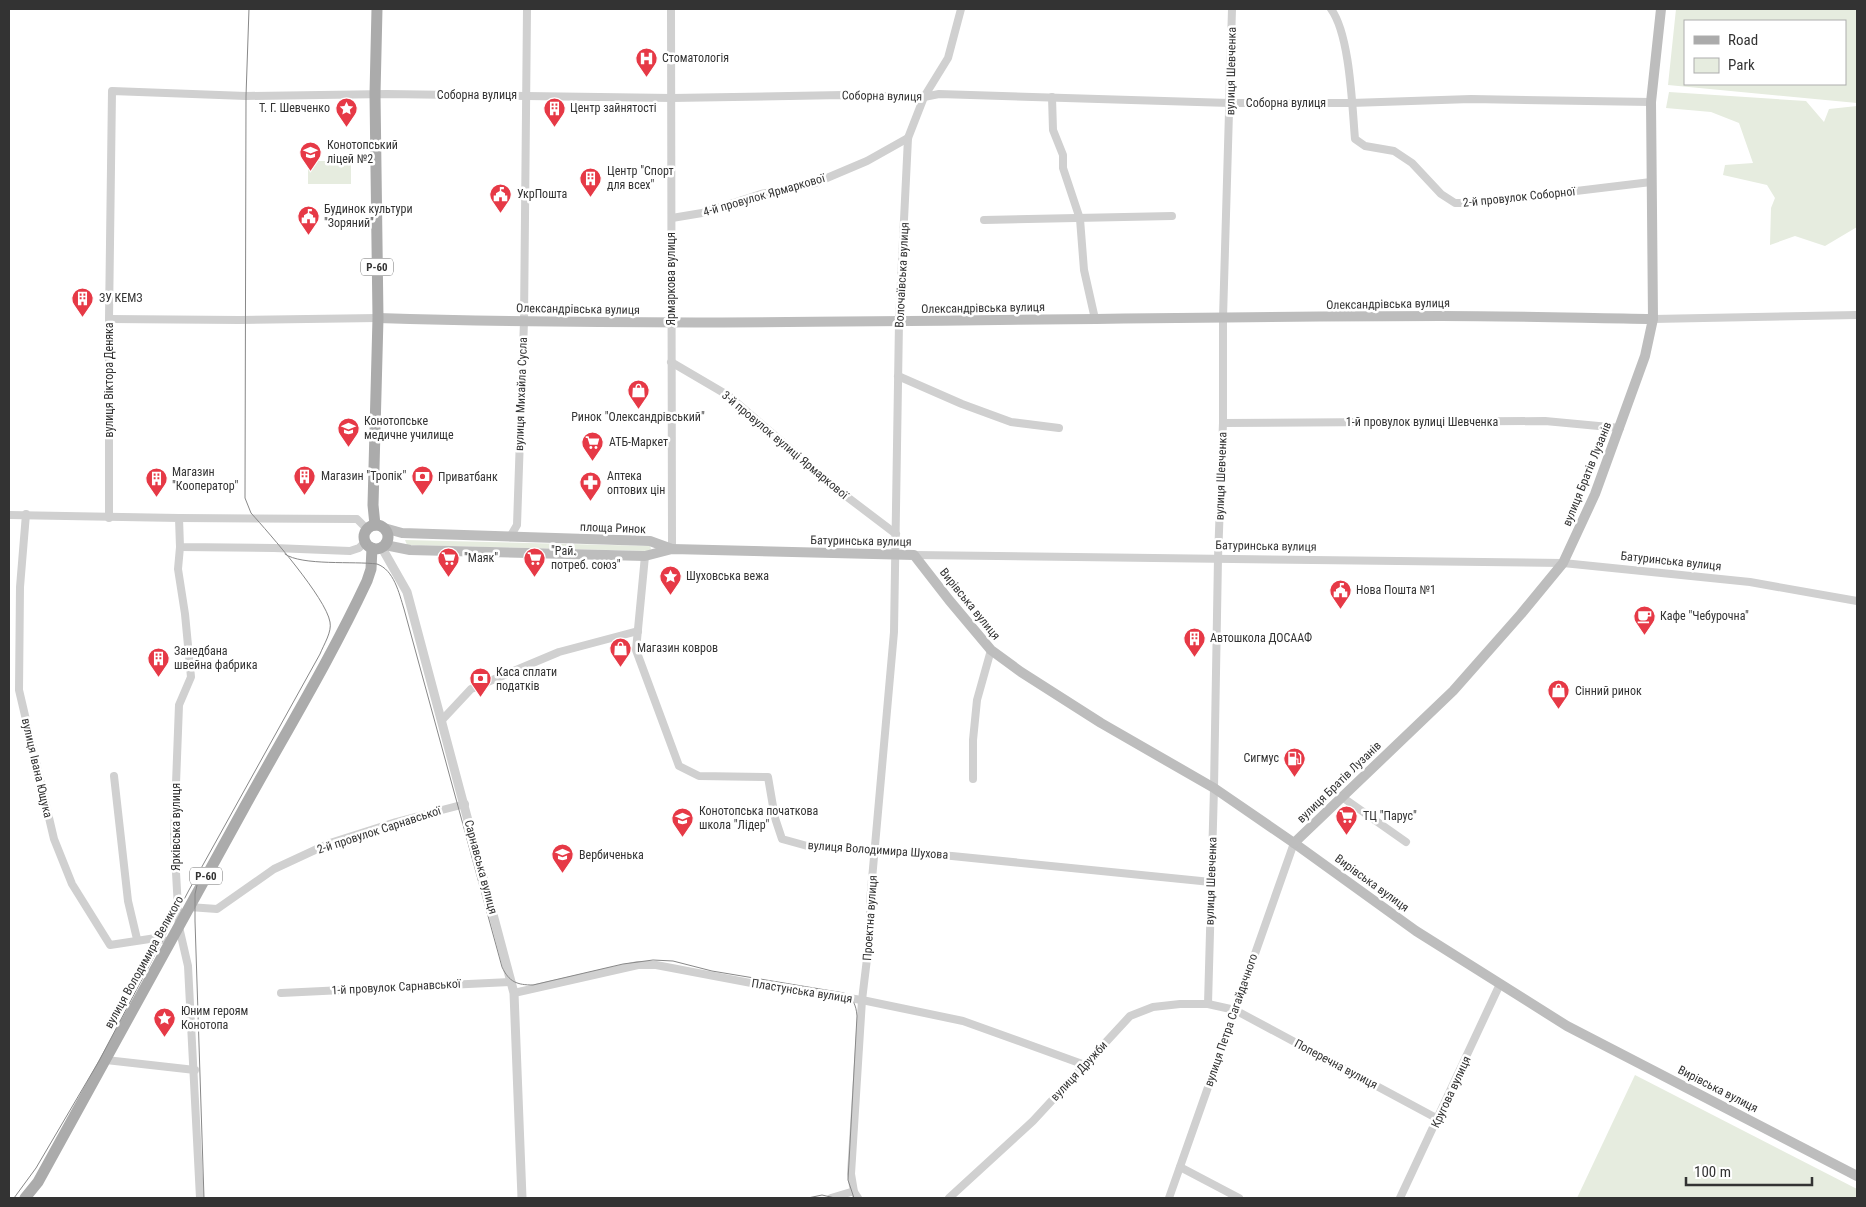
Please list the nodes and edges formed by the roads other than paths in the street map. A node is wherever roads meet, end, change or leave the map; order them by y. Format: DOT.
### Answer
graph roads {
  1 [pos="377,9"];
  2 [pos="527,9"];
  3 [pos="671,9"];
  4 [pos="961,9"];
  5 [pos="1232,9"];
  6 [pos="1331,9"];
  7 [pos="1661,9"];
  8 [pos="112,91"];
  9 [pos="374,94"];
  10 [pos="527,95"];
  11 [pos="924,97"];
  12 [pos="1052,97"];
  13 [pos="672,98"];
  14 [pos="1651,102"];
  15 [pos="1230,103"];
  16 [pos="1351,103"];
  17 [pos="908,138"];
  18 [pos="1651,182"];
  19 [pos="1172,216"];
  20 [pos="672,218"];
  21 [pos="1080,219"];
  22 [pos="984,220"];
  23 [pos="1857,315"];
  24 [pos="378,318"];
  25 [pos="1223,318"];
  26 [pos="108,319"];
  27 [pos="1095,319"];
  28 [pos="1653,319"];
  29 [pos="524,321"];
  30 [pos="671,322"];
  31 [pos="899,322"];
  32 [pos="671,362"];
  33 [pos="898,376"];
  34 [pos="1223,423"];
  35 [pos="1059,428"];
  36 [pos="1620,428"];
  37 [pos="26,514"];
  38 [pos="9,515"];
  39 [pos="109,518"];
  40 [pos="179,518"];
  41 [pos="376,527"];
  42 [pos="896,534"];
  43 [pos="510,537"];
  44 [pos="376,546"];
  45 [pos="180,547"];
  46 [pos="672,549"];
  47 [pos="895,554"];
  48 [pos="914,555"];
  49 [pos="645,556"];
  50 [pos="1218,558"];
  51 [pos="1563,563"];
  52 [pos="1857,600"];
  53 [pos="638,631"];
  54 [pos="991,650"];
  55 [pos="442,720"];
  56 [pos="114,776"];
  57 [pos="973,779"];
  58 [pos="1214,788"];
  59 [pos="1342,797"];
  60 [pos="465,804"];
  61 [pos="1294,842"];
  62 [pos="1406,842"];
  63 [pos="874,850"];
  64 [pos="1211,882"];
  65 [pos="190,907"];
  66 [pos="179,927"];
  67 [pos="137,939"];
  68 [pos="171,942"];
  69 [pos="511,982"];
  70 [pos="1500,984"];
  71 [pos="281,993"];
  72 [pos="514,993"];
  73 [pos="862,1000"];
  74 [pos="1208,1004"];
  75 [pos="1235,1010"];
  76 [pos="106,1060"];
  77 [pos="1085,1065"];
  78 [pos="195,1070"];
  79 [pos="1438,1119"];
  80 [pos="1180,1167"];
  81 [pos="1857,1176"];
  82 [pos="856,1195"];
  83 [pos="26,1198"];
  84 [pos="200,1198"];
  85 [pos="522,1198"];
  86 [pos="831,1198"];
  87 [pos="949,1198"];
  88 [pos="1169,1198"];
  89 [pos="1239,1198"];
  90 [pos="1400,1198"];
  1 -- 9 [label="main road, Р-60"];
  2 -- 10 [label="street, вулиця Михайла Сусла"];
  3 -- 13 [label="street, Ярмаркова вулиця"];
  4 -- 11 [label="street, Волочаївська вулиця"];
  5 -- 15 [label="street, вулиця Шевченка"];
  6 -- 16 [label="street"];
  7 -- 14 [label="main road, вулиця Братів Лузанів"];
  8 -- 9 [label="street, Соборна вулиця"];
  8 -- 26 [label="street, вулиця Віктора Деняка"];
  9 -- 10 [label="street, Соборна вулиця"];
  9 -- 24 [label="main road, Р-60"];
  10 -- 13 [label="street, Соборна вулиця"];
  10 -- 29 [label="street, вулиця Михайла Сусла"];
  11 -- 12 [label="street, Соборна вулиця"];
  11 -- 13 [label="street, Соборна вулиця"];
  11 -- 17 [label="street, Волочаївська вулиця"];
  12 -- 15 [label="street, Соборна вулиця"];
  12 -- 21 [label="street"];
  13 -- 20 [label="street, Ярмаркова вулиця"];
  14 -- 16 [label="street, Соборна вулиця"];
  14 -- 18 [label="main road, вулиця Братів Лузанів"];
  15 -- 16 [label="street, Соборна вулиця"];
  15 -- 25 [label="street, вулиця Шевченка"];
  16 -- 18 [label="street, 2-й провулок Соборної"];
  17 -- 20 [label="street, 4-й провулок Ярмаркової"];
  17 -- 31 [label="street, Волочаївська вулиця"];
  18 -- 28 [label="main road, вулиця Братів Лузанів"];
  19 -- 21 [label="street"];
  20 -- 30 [label="street, Ярмаркова вулиця"];
  21 -- 22 [label="street"];
  21 -- 27 [label="street"];
  23 -- 28 [label="street, Олександрівська вулиця"];
  24 -- 26 [label="street, Олександрівська вулиця"];
  24 -- 29 [label="main road, Олександрівська вулиця"];
  24 -- 41 [label="main road, Р-60"];
  25 -- 27 [label="main road, Олександрівська вулиця"];
  25 -- 28 [label="main road, Олександрівська вулиця"];
  25 -- 34 [label="street, вулиця Шевченка"];
  26 -- 39 [label="street, вулиця Віктора Деняка"];
  27 -- 31 [label="main road, Олександрівська вулиця"];
  28 -- 36 [label="main road, вулиця Братів Лузанів"];
  29 -- 30 [label="main road, Олександрівська вулиця"];
  29 -- 43 [label="street, вулиця Михайла Сусла"];
  30 -- 31 [label="main road, Олександрівська вулиця"];
  30 -- 32 [label="street, Ярмаркова вулиця"];
  31 -- 33 [label="street, Волочаївська вулиця"];
  32 -- 42 [label="street, 3-й провулок вулиці Ярмаркової"];
  32 -- 46 [label="street, Ярмаркова вулиця"];
  33 -- 35 [label="street"];
  33 -- 42 [label="street, Волочаївська вулиця"];
  34 -- 36 [label="street, 1-й провулок вулиці Шевченка"];
  34 -- 50 [label="street, вулиця Шевченка"];
  36 -- 51 [label="main road, вулиця Братів Лузанів"];
  37 -- 38 [label="street"];
  37 -- 39 [label="street"];
  37 -- 67 [label="street, вулиця Івана Ющука"];
  39 -- 40 [label="street"];
  40 -- 41 [label="street"];
  40 -- 45 [label="street, Ярківська вулиця"];
  41 -- 43 [label="main road, площа Ринок"];
  41 -- 44 [label="main road, Р-60"];
  41 -- 44 [label="main road, Р-60"];
  42 -- 47 [label="street, Волочаївська вулиця"];
  43 -- 46 [label="main road, площа Ринок"];
  44 -- 45 [label="street"];
  44 -- 49 [label="main road, площа Ринок"];
  44 -- 55 [label="street, Сарнавська вулиця"];
  44 -- 65 [label="main road, вулиця Володимира Великого / Р-60"];
  45 -- 66 [label="street, Ярківська вулиця"];
  46 -- 47 [label="main road, Батуринська вулиця"];
  46 -- 49 [label="main road, площа Ринок"];
  47 -- 48 [label="main road, Батуринська вулиця"];
  47 -- 63 [label="street, Проектна вулиця"];
  48 -- 50 [label="street, Батуринська вулиця"];
  48 -- 54 [label="main road, Вирівська вулиця"];
  49 -- 53 [label="street, вулиця Володимира Шухова"];
  50 -- 51 [label="street, Батуринська вулиця"];
  50 -- 58 [label="street, вулиця Шевченка"];
  51 -- 52 [label="street, Батуринська вулиця"];
  51 -- 59 [label="main road, вулиця Братів Лузанів"];
  53 -- 55 [label="street"];
  53 -- 63 [label="street, вулиця Володимира Шухова"];
  54 -- 57 [label="street"];
  54 -- 58 [label="main road, Вирівська вулиця"];
  55 -- 60 [label="street, Сарнавська вулиця"];
  56 -- 67 [label="street"];
  58 -- 61 [label="main road, Вирівська вулиця"];
  58 -- 64 [label="street, вулиця Шевченка"];
  59 -- 61 [label="main road, вулиця Братів Лузанів"];
  59 -- 62 [label="street"];
  60 -- 65 [label="street, 2-й провулок Сарнавської"];
  60 -- 69 [label="street, Сарнавська вулиця"];
  61 -- 70 [label="main road, Вирівська вулиця"];
  61 -- 75 [label="street, вулиця Петра Сагайдачного"];
  63 -- 64 [label="street, вулиця Володимира Шухова"];
  63 -- 73 [label="street, Проектна вулиця"];
  64 -- 74 [label="street, вулиця Шевченка"];
  65 -- 66 [label="main road, вулиця Володимира Великого / Р-60"];
  66 -- 68 [label="main road, вулиця Володимира Великого / Р-60"];
  66 -- 78 [label="street, Ярківська вулиця"];
  67 -- 68 [label="street, вулиця Івана Ющука"];
  68 -- 76 [label="main road, вулиця Володимира Великого / Р-60"];
  69 -- 71 [label="street, 1-й провулок Сарнавської"];
  69 -- 72 [label="street, Сарнавська вулиця"];
  70 -- 79 [label="street, Кругова вулиця"];
  70 -- 81 [label="main road, Вирівська вулиця"];
  72 -- 73 [label="street, Пластунська вулиця"];
  72 -- 85 [label="street, Сарнавська вулиця"];
  73 -- 77 [label="street, Пластунська вулиця"];
  73 -- 82 [label="street, Проектна вулиця"];
  74 -- 75 [label="street, вулиця Дружби"];
  74 -- 77 [label="street, вулиця Дружби"];
  75 -- 79 [label="street, Поперечна вулиця"];
  75 -- 80 [label="street, вулиця Петра Сагайдачного"];
  76 -- 78 [label="street"];
  76 -- 83 [label="main road, вулиця Володимира Великого / Р-60"];
  77 -- 87 [label="street, вулиця Дружби"];
  78 -- 84 [label="street, Ярківська вулиця"];
  79 -- 90 [label="street, Кругова вулиця"];
  80 -- 88 [label="street, вулиця Петра Сагайдачного"];
  80 -- 89 [label="street"];
  82 -- 86 [label="street"];
}
